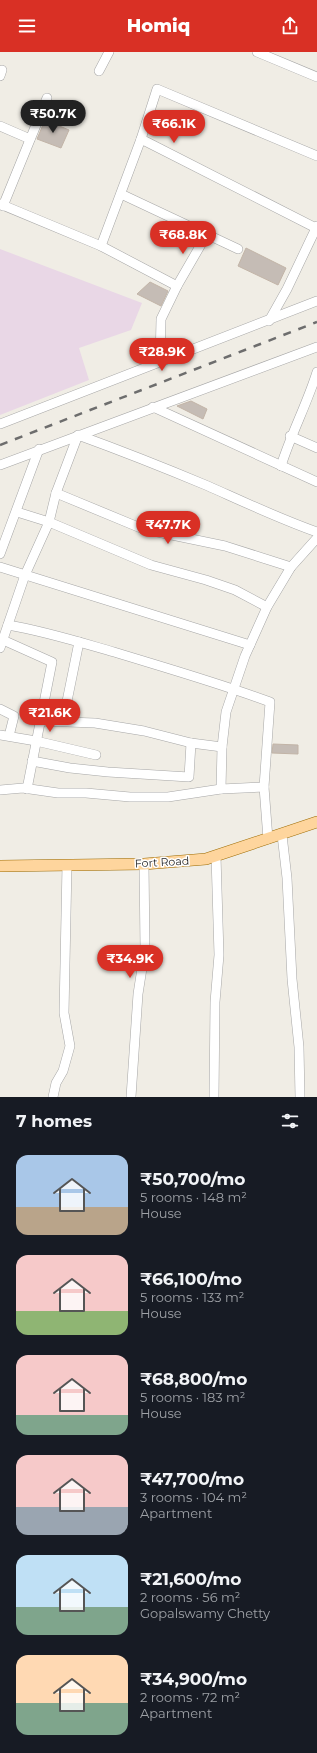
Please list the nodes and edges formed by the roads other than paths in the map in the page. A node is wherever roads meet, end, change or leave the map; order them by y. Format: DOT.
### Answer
graph roads {
  1 [pos="109,52"];
  2 [pos="256,52"];
  3 [pos="99,71"];
  4 [pos="317,77"];
  5 [pos="47,98"];
  6 [pos="0,126"];
  7 [pos="30,139"];
  8 [pos="141,139"];
  9 [pos="317,156"];
  10 [pos="121,194"];
  11 [pos="2,205"];
  12 [pos="317,227"];
  13 [pos="207,234"];
  14 [pos="101,246"];
  15 [pos="238,249"];
  16 [pos="177,286"];
  17 [pos="317,301"];
  18 [pos="269,320"];
  19 [pos="317,347"];
  20 [pos="160,362"];
  21 [pos="317,372"];
  22 [pos="314,391"];
  23 [pos="153,407"];
  24 [pos="0,424"];
  25 [pos="78,435"];
  26 [pos="290,436"];
  27 [pos="317,448"];
  28 [pos="39,449"];
  29 [pos="0,465"];
  30 [pos="281,466"];
  31 [pos="317,482"];
  32 [pos="56,493"];
  33 [pos="17,512"];
  34 [pos="49,522"];
  35 [pos="317,532"];
  36 [pos="317,538"];
  37 [pos="0,554"];
  38 [pos="0,567"];
  39 [pos="291,567"];
  40 [pos="25,575"];
  41 [pos="267,607"];
  42 [pos="8,624"];
  43 [pos="79,642"];
  44 [pos="1,644"];
  45 [pos="250,645"];
  46 [pos="234,689"];
  47 [pos="0,709"];
  48 [pos="40,721"];
  49 [pos="63,721"];
  50 [pos="5,736"];
  51 [pos="36,741"];
  52 [pos="191,743"];
  53 [pos="222,748"];
  54 [pos="96,755"];
  55 [pos="32,761"];
  56 [pos="264,787"];
  57 [pos="27,789"];
  58 [pos="221,789"];
  59 [pos="0,790"];
  60 [pos="317,822"];
  61 [pos="282,835"];
  62 [pos="268,839"];
  63 [pos="216,856"];
  64 [pos="144,864"];
  65 [pos="67,865"];
  66 [pos="0,866"];
  67 [pos="53,1097"];
  68 [pos="131,1097"];
  69 [pos="214,1097"];
  70 [pos="300,1097"];
  1 -- 3 [label="street"];
  2 -- 4 [label="street"];
  5 -- 7 [label="street"];
  6 -- 7 [label="street"];
  7 -- 11 [label="street"];
  8 -- 9 [label="street"];
  8 -- 10 [label="street"];
  8 -- 12 [label="street"];
  10 -- 13 [label="street"];
  10 -- 14 [label="street"];
  11 -- 14 [label="street"];
  12 -- 18 [label="street"];
  13 -- 15 [label="street"];
  13 -- 16 [label="street"];
  14 -- 16 [label="street"];
  16 -- 20 [label="street"];
  17 -- 18 [label="street"];
  18 -- 20 [label="street"];
  19 -- 23 [label="street"];
  20 -- 24 [label="street"];
  21 -- 22 [label="street"];
  22 -- 26 [label="street"];
  23 -- 25 [label="street"];
  23 -- 30 [label="street"];
  25 -- 28 [label="street"];
  25 -- 32 [label="street"];
  25 -- 35 [label="street"];
  26 -- 27 [label="street"];
  26 -- 30 [label="street"];
  28 -- 29 [label="street"];
  28 -- 33 [label="street"];
  30 -- 31 [label="street"];
  32 -- 34 [label="street"];
  32 -- 39 [label="street"];
  33 -- 34 [label="street"];
  33 -- 37 [label="street"];
  34 -- 40 [label="street"];
  34 -- 41 [label="street"];
  36 -- 39 [label="street"];
  38 -- 40 [label="street"];
  39 -- 41 [label="street"];
  40 -- 42 [label="street"];
  40 -- 45 [label="street"];
  41 -- 45 [label="street"];
  42 -- 43 [label="street"];
  42 -- 44 [label="street"];
  43 -- 46 [label="street"];
  43 -- 49 [label="street"];
  44 -- 48 [label="street"];
  45 -- 46 [label="street"];
  46 -- 53 [label="street"];
  46 -- 56 [label="street"];
  47 -- 50 [label="street"];
  48 -- 49 [label="street"];
  48 -- 51 [label="street"];
  49 -- 52 [label="street"];
  50 -- 51 [label="street"];
  51 -- 54 [label="street"];
  51 -- 55 [label="street"];
  52 -- 53 [label="street"];
  52 -- 55 [label="street"];
  53 -- 58 [label="street"];
  55 -- 57 [label="street"];
  56 -- 58 [label="street"];
  56 -- 62 [label="street"];
  57 -- 58 [label="street"];
  57 -- 59 [label="street"];
  60 -- 61 [label="main road, Fort Road"];
  61 -- 62 [label="main road, Fort Road"];
  61 -- 70 [label="street"];
  62 -- 63 [label="main road, Fort Road"];
  63 -- 64 [label="main road, Fort Road"];
  63 -- 69 [label="street"];
  64 -- 65 [label="main road, Fort Road"];
  64 -- 68 [label="street"];
  65 -- 66 [label="main road, Fort Road"];
  65 -- 67 [label="street"];
}
